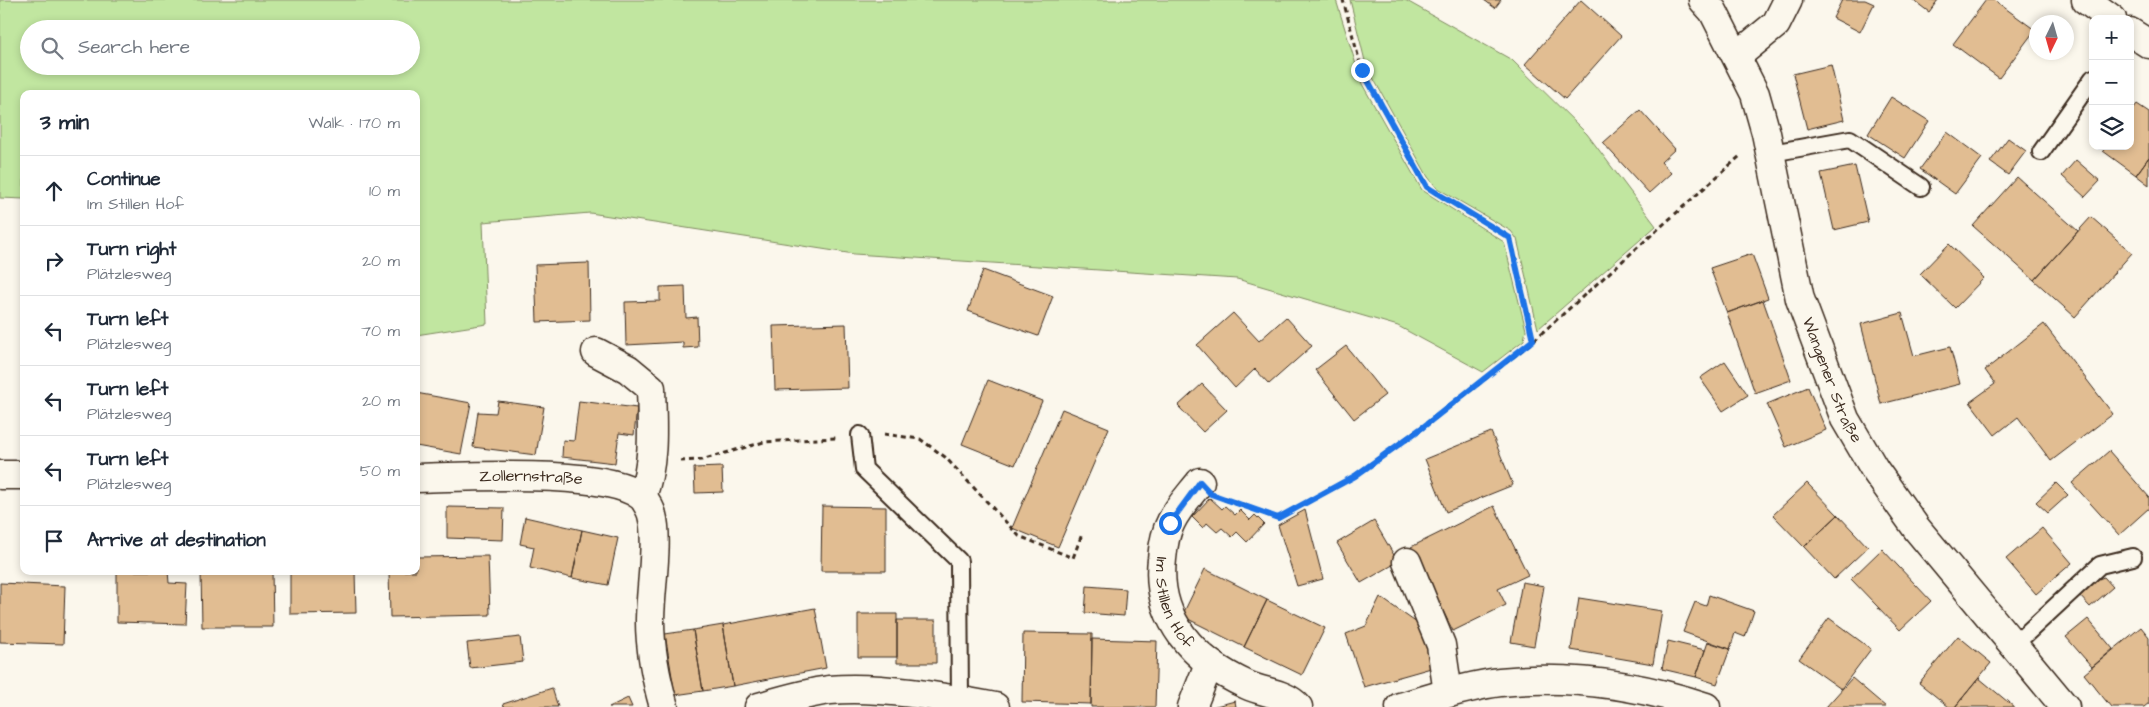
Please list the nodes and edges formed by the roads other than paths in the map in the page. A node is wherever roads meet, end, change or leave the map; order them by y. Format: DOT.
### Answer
graph roads {
  1 [pos="1703,0"];
  2 [pos="1788,0"];
  3 [pos="2086,0"];
  4 [pos="2107,15"];
  5 [pos="2134,35"];
  6 [pos="2149,44"];
  7 [pos="1737,56"];
  8 [pos="2089,84"];
  9 [pos="1768,143"];
  10 [pos="2041,152"];
  11 [pos="1920,187"];
  12 [pos="596,352"];
  13 [pos="860,435"];
  14 [pos="0,475"];
  15 [pos="20,475"];
  16 [pos="420,478"];
  17 [pos="1200,482"];
  18 [pos="642,496"];
  19 [pos="2133,557"];
  20 [pos="1407,562"];
  21 [pos="2014,646"];
  22 [pos="1210,664"];
  23 [pos="1448,693"];
  24 [pos="960,701"];
  25 [pos="664,707"];
  26 [pos="759,707"];
  27 [pos="995,707"];
  28 [pos="1192,707"];
  29 [pos="1298,707"];
  30 [pos="1400,707"];
  31 [pos="1706,707"];
  32 [pos="2065,707"];
  1 -- 7 [label="street, Wangener Straße"];
  2 -- 7 [label="street"];
  3 -- 4 [label="street"];
  5 -- 6 [label="street"];
  7 -- 9 [label="street, Wangener Straße"];
  8 -- 10 [label="lane"];
  9 -- 11 [label="lane"];
  9 -- 21 [label="street, Wangener Straße"];
  12 -- 18 [label="street"];
  13 -- 24 [label="lane"];
  14 -- 15 [label="street"];
  16 -- 18 [label="street, Zollernstraße"];
  17 -- 22 [label="street, Im Stillen Hof"];
  18 -- 25 [label="street"];
  19 -- 21 [label="lane"];
  20 -- 23 [label="street"];
  21 -- 32 [label="street, Wangener Straße"];
  22 -- 28 [label="street"];
  22 -- 29 [label="street, Im Stillen Hof"];
  23 -- 30 [label="street"];
  23 -- 31 [label="street"];
  24 -- 26 [label="street"];
  24 -- 27 [label="street"];
}
